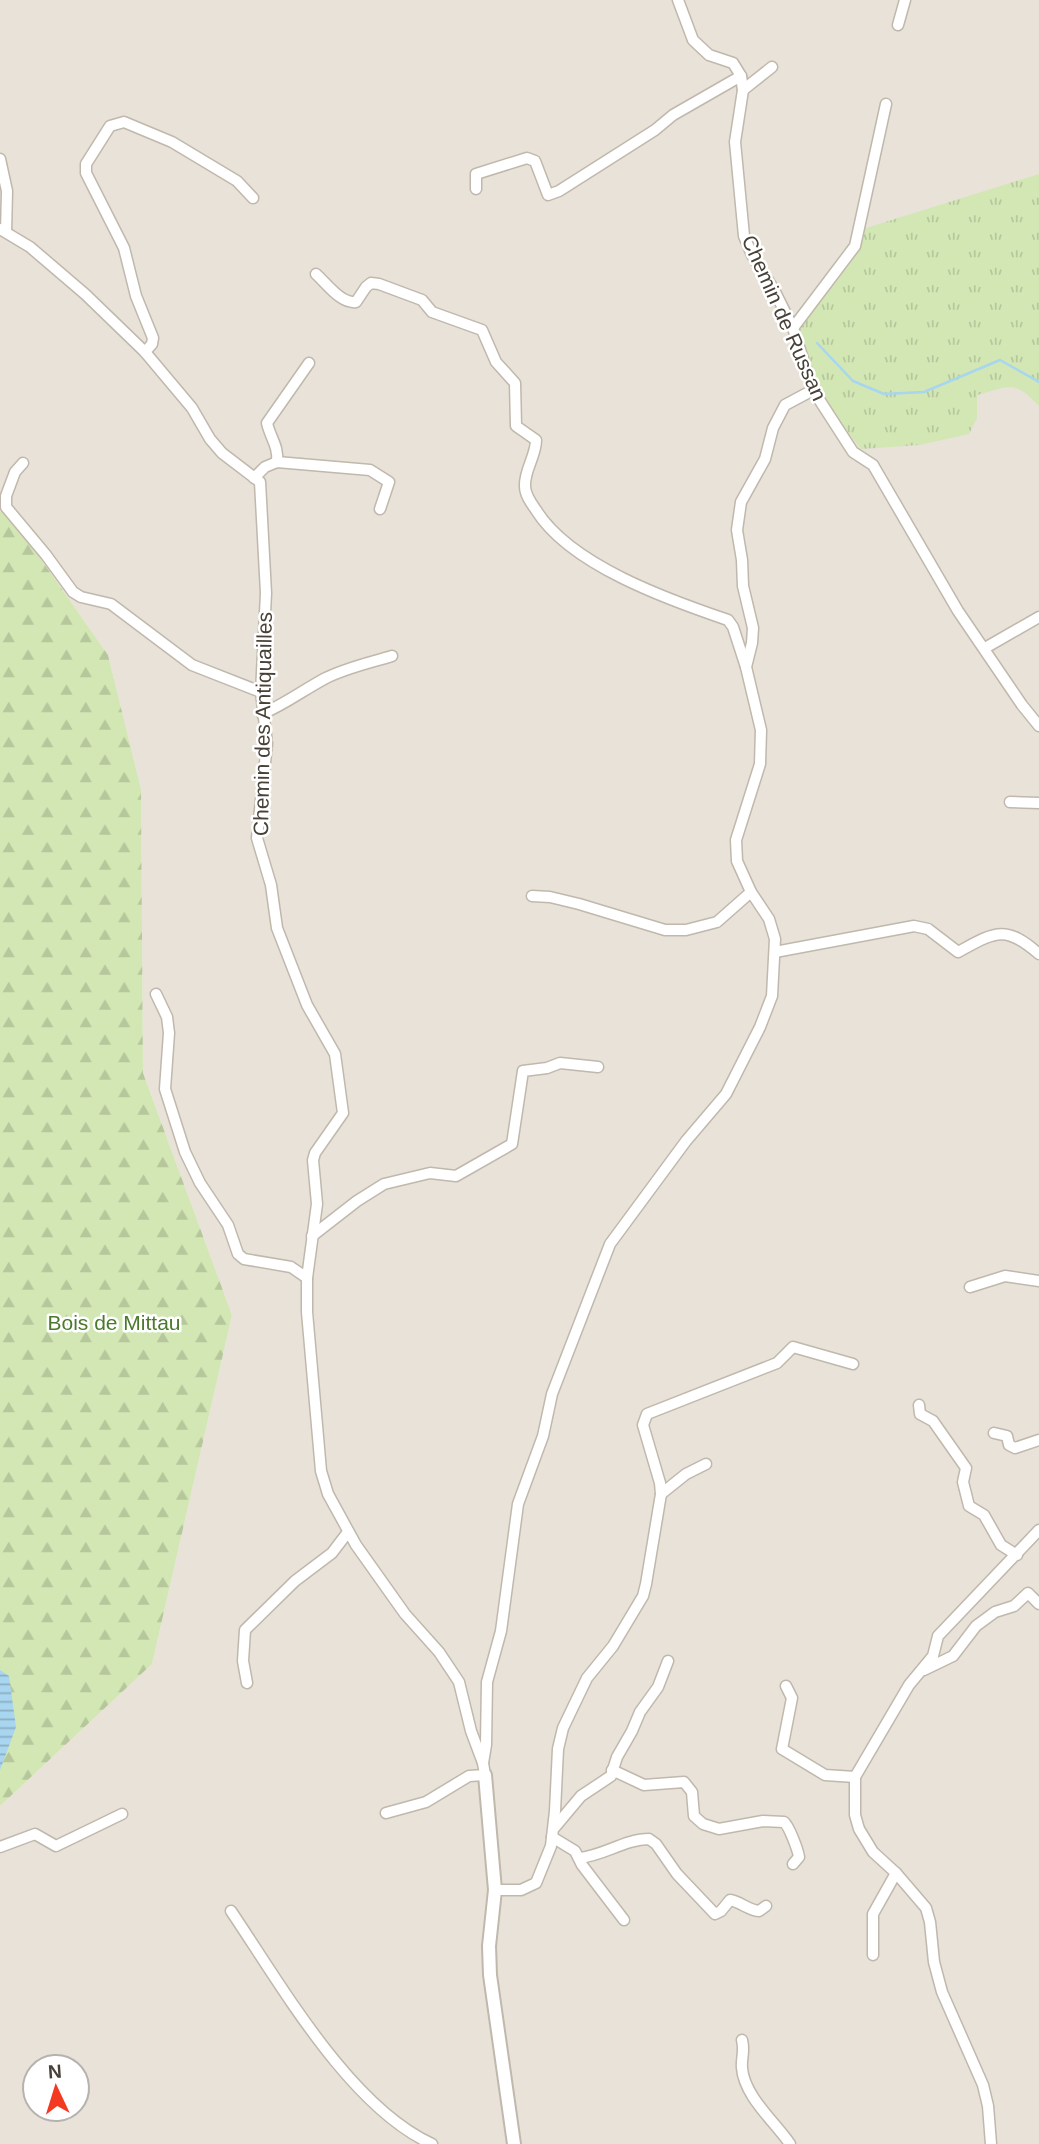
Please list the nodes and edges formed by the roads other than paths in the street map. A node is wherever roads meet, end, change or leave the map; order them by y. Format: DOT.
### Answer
graph roads {
  1 [pos="678,0"];
  2 [pos="905,0"];
  3 [pos="898,25"];
  4 [pos="772,67"];
  5 [pos="741,76"];
  6 [pos="743,90"];
  7 [pos="886,104"];
  8 [pos="0,159"];
  9 [pos="476,189"];
  10 [pos="253,198"];
  11 [pos="3,230"];
  12 [pos="316,274"];
  13 [pos="793,328"];
  14 [pos="145,352"];
  15 [pos="309,363"];
  16 [pos="813,390"];
  17 [pos="277,461"];
  18 [pos="23,463"];
  19 [pos="254,478"];
  20 [pos="380,509"];
  21 [pos="1039,617"];
  22 [pos="985,648"];
  23 [pos="392,656"];
  24 [pos="746,667"];
  25 [pos="261,692"];
  26 [pos="262,714"];
  27 [pos="1039,726"];
  28 [pos="1010,802"];
  29 [pos="1039,803"];
  30 [pos="751,892"];
  31 [pos="532,896"];
  32 [pos="775,952"];
  33 [pos="1039,954"];
  34 [pos="156,995"];
  35 [pos="598,1067"];
  36 [pos="312,1236"];
  37 [pos="307,1278"];
  38 [pos="1039,1282"];
  39 [pos="970,1287"];
  40 [pos="853,1364"];
  41 [pos="919,1405"];
  42 [pos="994,1433"];
  43 [pos="1039,1440"];
  44 [pos="706,1464"];
  45 [pos="661,1494"];
  46 [pos="1039,1530"];
  47 [pos="348,1532"];
  48 [pos="1017,1555"];
  49 [pos="1039,1604"];
  50 [pos="668,1661"];
  51 [pos="920,1671"];
  52 [pos="247,1683"];
  53 [pos="786,1686"];
  54 [pos="484,1769"];
  55 [pos="612,1770"];
  56 [pos="855,1777"];
  57 [pos="386,1813"];
  58 [pos="122,1814"];
  59 [pos="553,1832"];
  60 [pos="0,1847"];
  61 [pos="579,1858"];
  62 [pos="793,1864"];
  63 [pos="896,1872"];
  64 [pos="495,1890"];
  65 [pos="766,1906"];
  66 [pos="231,1911"];
  67 [pos="624,1920"];
  68 [pos="873,1955"];
  69 [pos="742,2040"];
  70 [pos="432,2144"];
  71 [pos="513,2144"];
  72 [pos="790,2144"];
  73 [pos="990,2144"];
  1 -- 5 [label="street"];
  2 -- 3 [label="street"];
  4 -- 6 [label="street"];
  5 -- 6 [label="street, Chemin de Russan"];
  5 -- 9 [label="street"];
  6 -- 13 [label="street, Chemin de Russan"];
  7 -- 13 [label="street"];
  8 -- 11 [label="street"];
  10 -- 14 [label="street"];
  11 -- 14 [label="street"];
  12 -- 24 [label="street"];
  13 -- 16 [label="street, Chemin de Russan"];
  14 -- 19 [label="street"];
  15 -- 17 [label="street"];
  16 -- 22 [label="street, Chemin de Russan"];
  16 -- 24 [label="street"];
  17 -- 19 [label="street"];
  17 -- 20 [label="street"];
  18 -- 25 [label="street"];
  19 -- 25 [label="street, Chemin des Antiquailles"];
  21 -- 22 [label="street"];
  22 -- 27 [label="street, Chemin de Russan"];
  23 -- 26 [label="street"];
  24 -- 30 [label="street"];
  25 -- 26 [label="street, Chemin des Antiquailles"];
  26 -- 36 [label="street, Chemin des Antiquailles"];
  28 -- 29 [label="street"];
  30 -- 31 [label="street"];
  30 -- 32 [label="street"];
  32 -- 33 [label="street"];
  32 -- 54 [label="street"];
  34 -- 37 [label="street"];
  35 -- 36 [label="street"];
  36 -- 37 [label="street, Chemin des Antiquailles"];
  37 -- 47 [label="street, Chemin des Antiquailles"];
  38 -- 39 [label="street"];
  40 -- 45 [label="street"];
  41 -- 48 [label="street"];
  42 -- 43 [label="street"];
  44 -- 45 [label="street"];
  45 -- 59 [label="street"];
  46 -- 48 [label="street"];
  47 -- 52 [label="street"];
  47 -- 54 [label="street, Chemin des Antiquailles"];
  48 -- 51 [label="street"];
  49 -- 51 [label="street"];
  50 -- 55 [label="street"];
  51 -- 56 [label="street"];
  53 -- 56 [label="street"];
  54 -- 57 [label="street"];
  54 -- 64 [label="street"];
  55 -- 59 [label="street"];
  55 -- 62 [label="street"];
  56 -- 63 [label="street"];
  58 -- 60 [label="street"];
  59 -- 61 [label="street"];
  59 -- 64 [label="street"];
  61 -- 65 [label="street"];
  61 -- 67 [label="street"];
  63 -- 68 [label="street"];
  63 -- 73 [label="street"];
  64 -- 71 [label="street"];
  66 -- 70 [label="street"];
  69 -- 72 [label="street"];
}
